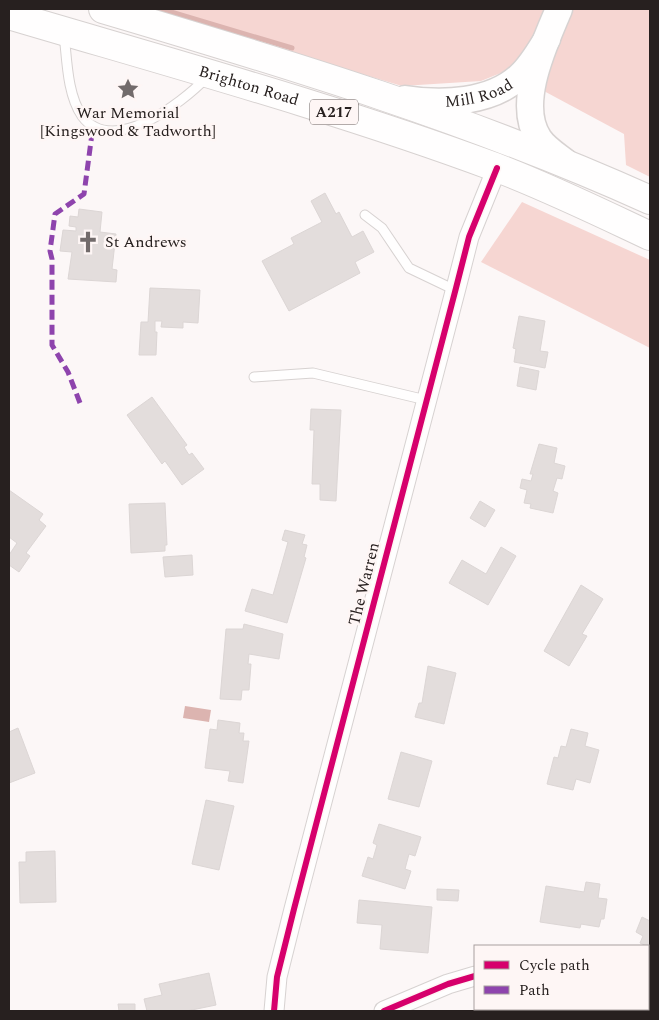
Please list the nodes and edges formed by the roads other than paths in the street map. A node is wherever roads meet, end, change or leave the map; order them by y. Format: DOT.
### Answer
graph roads {
  1 [pos="103,9"];
  2 [pos="559,9"];
  3 [pos="9,15"];
  4 [pos="63,31"];
  5 [pos="547,39"];
  6 [pos="210,74"];
  7 [pos="387,96"];
  8 [pos="567,163"];
  9 [pos="497,168"];
  10 [pos="650,200"];
  11 [pos="365,215"];
  12 [pos="650,236"];
  13 [pos="455,290"];
  14 [pos="254,377"];
  15 [pos="426,400"];
  16 [pos="474,976"];
  17 [pos="408,1007"];
  18 [pos="274,1011"];
  19 [pos="384,1011"];
  1 -- 7 [label="highway, Brighton Road / A217"];
  2 -- 5 [label="main road, Mill Road"];
  3 -- 4 [label="highway, Brighton Road / A217"];
  4 -- 6 [label="highway, Brighton Road / A217"];
  4 -- 6 [label="lane"];
  5 -- 7 [label="main road, Mill Road"];
  5 -- 8 [label="main road, Mill Road"];
  6 -- 9 [label="highway, Brighton Road / A217"];
  7 -- 8 [label="highway, Brighton Road / A217"];
  8 -- 10 [label="highway, Brighton Road / A217"];
  9 -- 12 [label="highway, Brighton Road / A217"];
  9 -- 13 [label="street, The Warren"];
  11 -- 13 [label="lane"];
  13 -- 15 [label="street, The Warren"];
  14 -- 15 [label="lane"];
  15 -- 18 [label="street, The Warren"];
  16 -- 17 [label="street"];
  17 -- 19 [label="street"];
}
